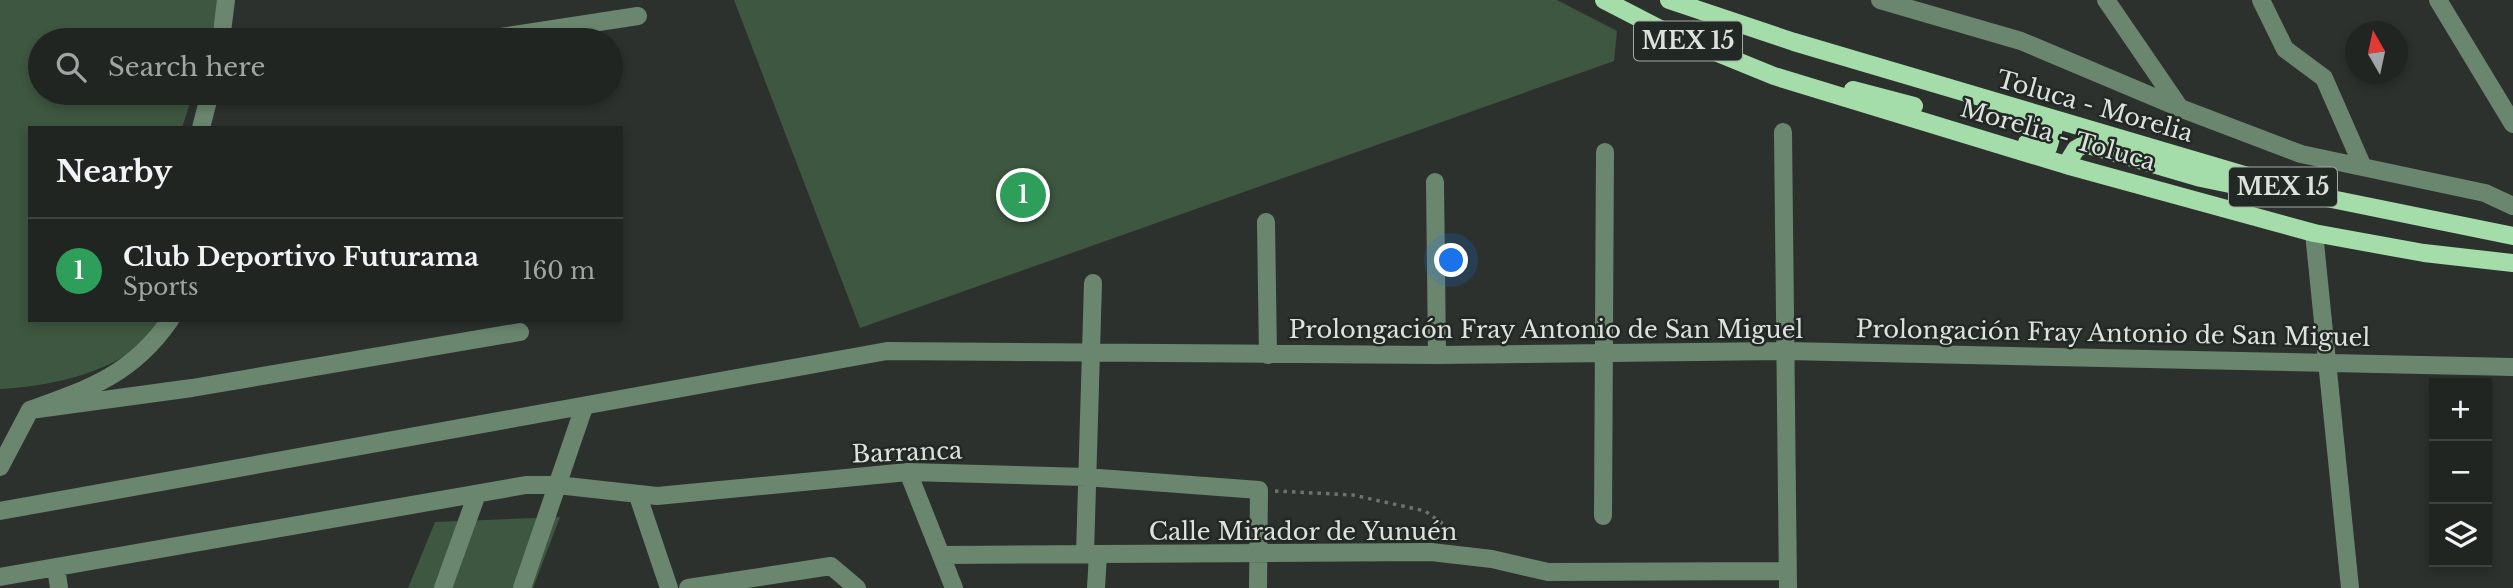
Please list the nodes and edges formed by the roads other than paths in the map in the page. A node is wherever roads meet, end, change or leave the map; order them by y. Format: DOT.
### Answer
graph roads {
  1 [pos="226,0"];
  2 [pos="1604,0"];
  3 [pos="1669,0"];
  4 [pos="1880,0"];
  5 [pos="2106,0"];
  6 [pos="2261,0"];
  7 [pos="2438,0"];
  8 [pos="638,16"];
  9 [pos="222,28"];
  10 [pos="560,28"];
  11 [pos="1774,76"];
  12 [pos="207,105"];
  13 [pos="2180,108"];
  14 [pos="2056,121"];
  15 [pos="2513,124"];
  16 [pos="202,126"];
  17 [pos="1783,132"];
  18 [pos="1605,152"];
  19 [pos="2066,165"];
  20 [pos="2363,167"];
  21 [pos="1434,182"];
  22 [pos="2312,195"];
  23 [pos="2513,206"];
  24 [pos="1266,222"];
  25 [pos="2314,233"];
  26 [pos="2513,236"];
  27 [pos="2513,263"];
  28 [pos="1093,283"];
  29 [pos="168,322"];
  30 [pos="520,332"];
  31 [pos="1788,351"];
  32 [pos="1090,354"];
  33 [pos="1268,355"];
  34 [pos="1437,355"];
  35 [pos="1605,355"];
  36 [pos="2327,360"];
  37 [pos="2513,367"];
  38 [pos="584,407"];
  39 [pos="30,410"];
  40 [pos="0,467"];
  41 [pos="908,472"];
  42 [pos="1085,477"];
  43 [pos="557,485"];
  44 [pos="477,494"];
  45 [pos="638,496"];
  46 [pos="0,511"];
  47 [pos="1602,516"];
  48 [pos="1091,554"];
  49 [pos="942,555"];
  50 [pos="1258,555"];
  51 [pos="56,567"];
  52 [pos="0,577"];
  53 [pos="1788,579"];
  54 [pos="855,584"];
  55 [pos="59,588"];
  56 [pos="443,588"];
  57 [pos="522,588"];
  58 [pos="669,588"];
  59 [pos="688,588"];
  60 [pos="954,588"];
  61 [pos="1096,588"];
  62 [pos="1258,588"];
  63 [pos="2350,588"];
  1 -- 9 [label="street"];
  2 -- 11 [label="main road, Morelia - Toluca / MEX 15"];
  3 -- 14 [label="main road, Toluca - Morelia / MEX 15"];
  4 -- 13 [label="street"];
  5 -- 13 [label="street"];
  6 -- 20 [label="street"];
  7 -- 15 [label="street"];
  8 -- 10 [label="street"];
  11 -- 14 [label="main road"];
  11 -- 19 [label="main road, Morelia - Toluca / MEX 15"];
  12 -- 16 [label="street"];
  13 -- 20 [label="street"];
  14 -- 22 [label="main road, Toluca - Morelia / MEX 15"];
  17 -- 31 [label="street"];
  18 -- 35 [label="street"];
  19 -- 22 [label="main road"];
  19 -- 25 [label="main road, Morelia - Toluca / MEX 15"];
  20 -- 23 [label="street"];
  21 -- 34 [label="street"];
  22 -- 26 [label="main road, Toluca - Morelia / MEX 15"];
  24 -- 33 [label="street"];
  25 -- 27 [label="main road, Morelia - Toluca / MEX 15"];
  25 -- 36 [label="street"];
  28 -- 32 [label="street"];
  29 -- 39 [label="street"];
  30 -- 39 [label="street"];
  31 -- 35 [label="street, Prolongación Fray Antonio de San Miguel"];
  31 -- 36 [label="street, Prolongación Fray Antonio de San Miguel"];
  31 -- 53 [label="street"];
  32 -- 33 [label="street, Prolongación Fray Antonio de San Miguel"];
  32 -- 38 [label="street, Prolongación Fray Antonio de San Miguel"];
  32 -- 42 [label="street"];
  33 -- 34 [label="street, Prolongación Fray Antonio de San Miguel"];
  34 -- 35 [label="street, Prolongación Fray Antonio de San Miguel"];
  35 -- 47 [label="street"];
  36 -- 37 [label="street, Prolongación Fray Antonio de San Miguel"];
  36 -- 63 [label="street"];
  38 -- 43 [label="street"];
  38 -- 46 [label="street, Prolongación Fray Antonio de San Miguel"];
  39 -- 40 [label="street"];
  41 -- 42 [label="street, Barranca"];
  41 -- 45 [label="street, Barranca"];
  41 -- 49 [label="street"];
  42 -- 48 [label="street"];
  42 -- 50 [label="street, Barranca"];
  43 -- 44 [label="street, Barranca"];
  43 -- 45 [label="street, Barranca"];
  43 -- 57 [label="street"];
  44 -- 51 [label="street, Barranca"];
  44 -- 56 [label="street"];
  45 -- 58 [label="street"];
  48 -- 49 [label="street, Calle Mirador de Yunuén"];
  48 -- 50 [label="street, Calle Mirador de Yunuén"];
  48 -- 61 [label="street"];
  49 -- 60 [label="street"];
  50 -- 53 [label="street, Calle Mirador de Yunuén"];
  50 -- 62 [label="street"];
  51 -- 52 [label="street, Barranca"];
  51 -- 55 [label="street"];
  54 -- 59 [label="street"];
}
